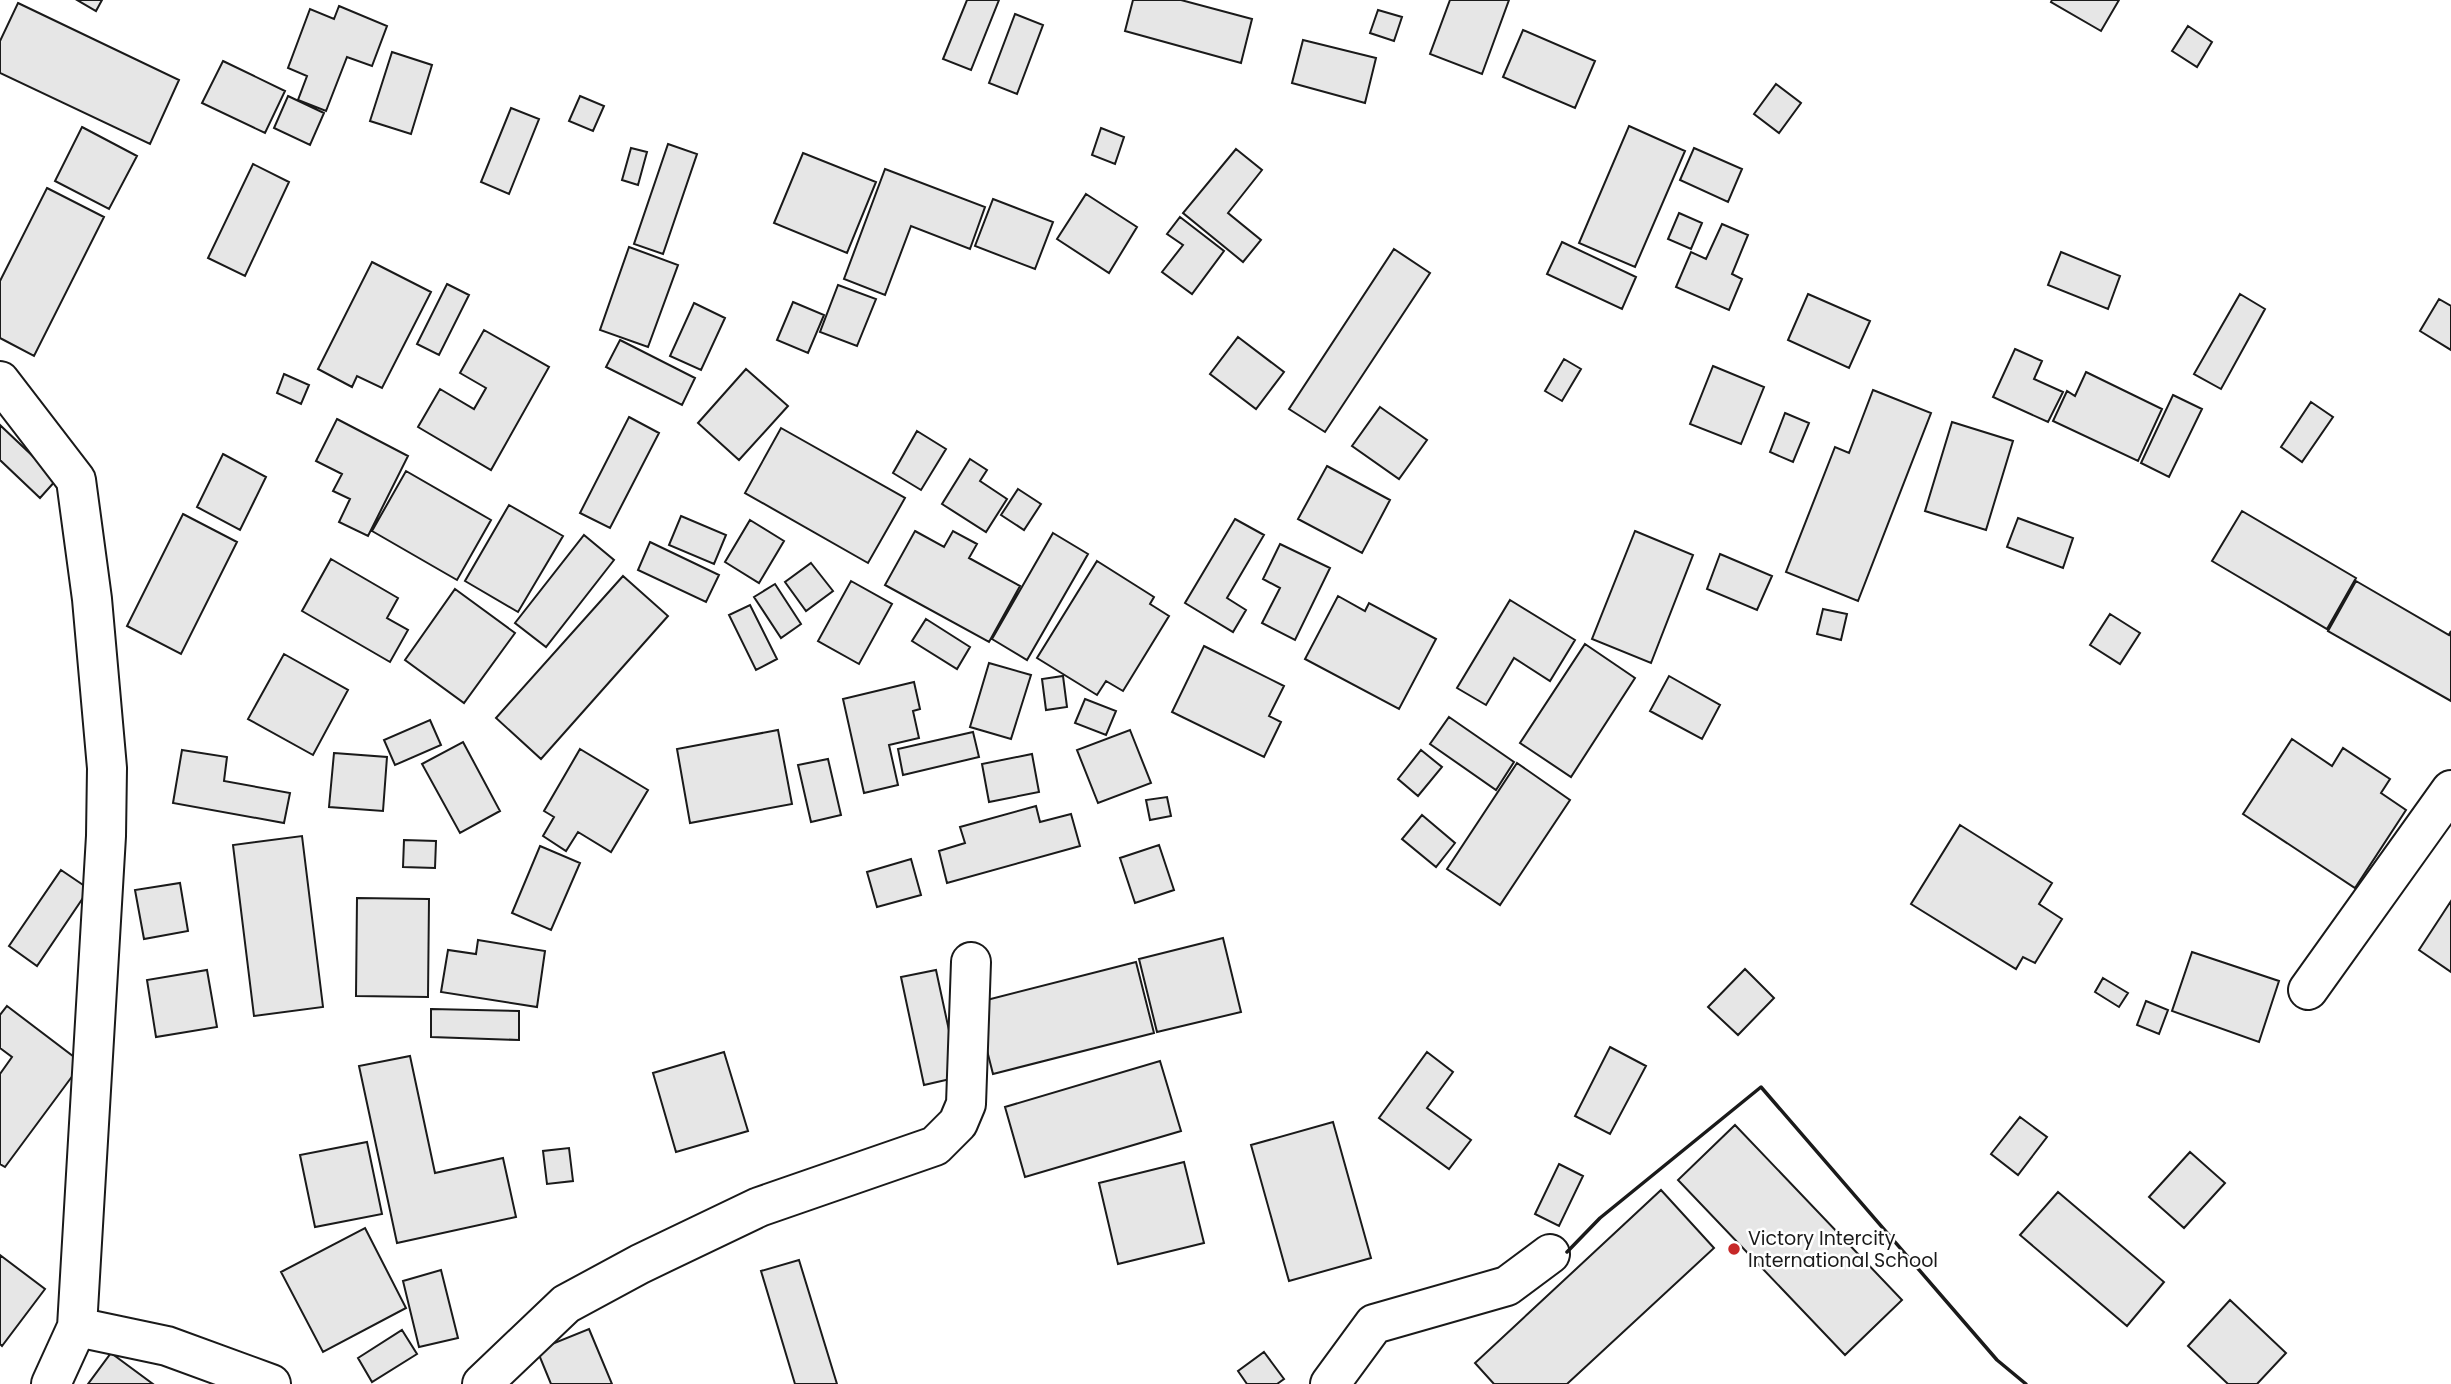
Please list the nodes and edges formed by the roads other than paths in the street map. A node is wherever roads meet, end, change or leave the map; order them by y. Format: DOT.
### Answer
graph roads {
  1 [pos="0,381"];
  2 [pos="2451,790"];
  3 [pos="971,962"];
  4 [pos="2308,990"];
  5 [pos="1550,1254"];
  6 [pos="77,1327"];
  7 [pos="51,1384"];
  8 [pos="271,1384"];
  9 [pos="482,1384"];
  10 [pos="1330,1384"];
  1 -- 6 [label="street"];
  2 -- 4 [label="street"];
  3 -- 9 [label="street"];
  5 -- 10 [label="street"];
  6 -- 7 [label="street"];
  6 -- 8 [label="street"];
}
